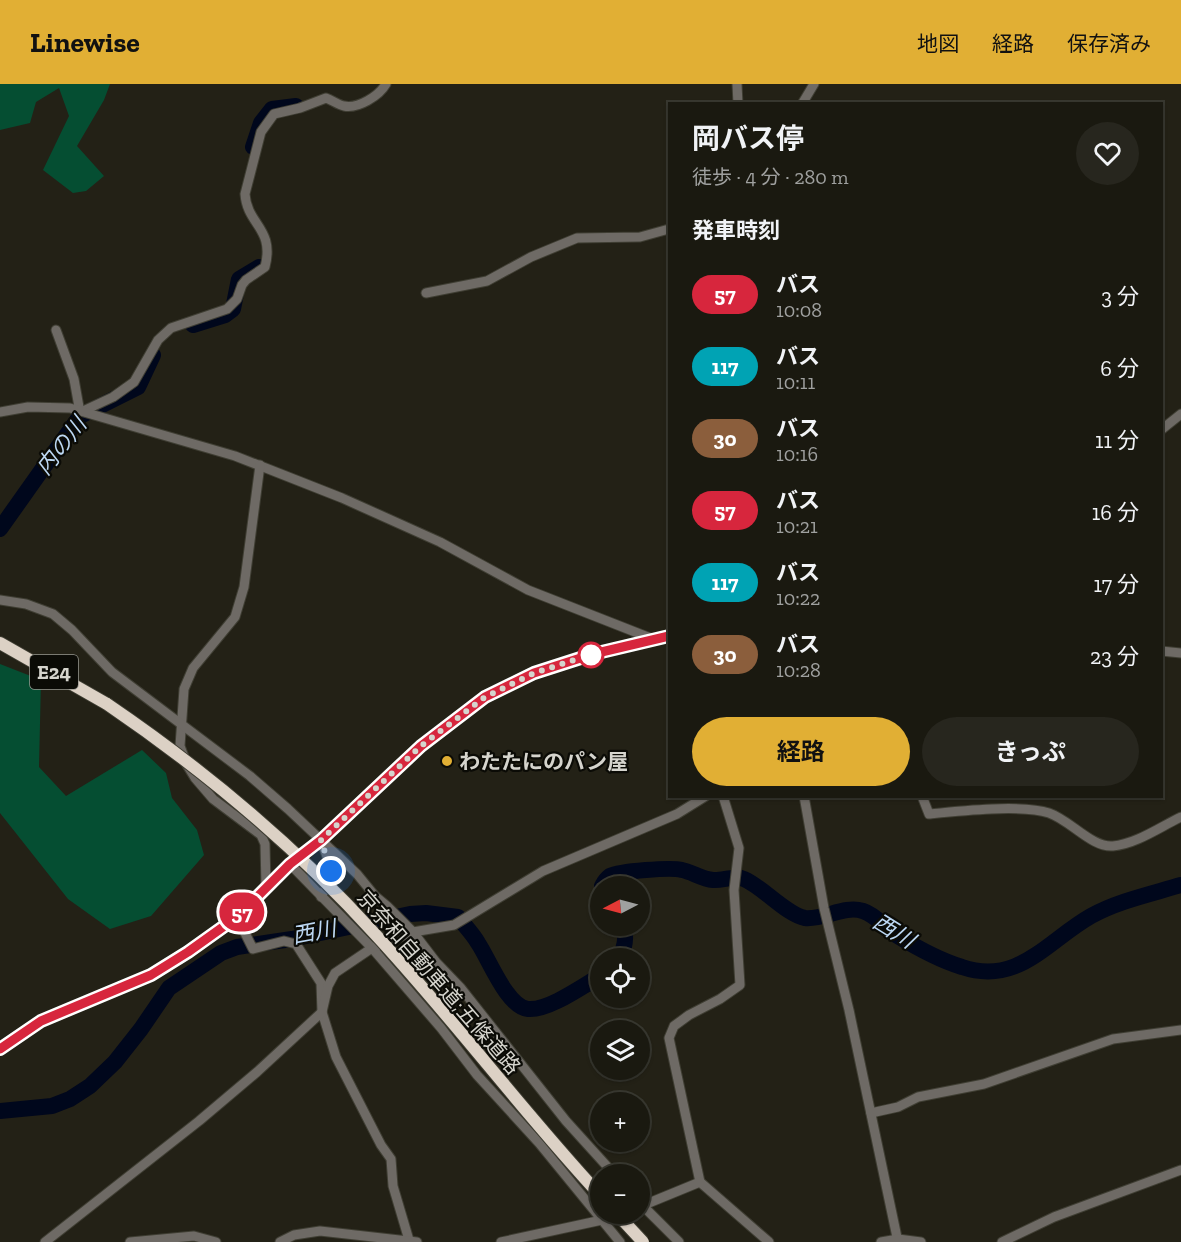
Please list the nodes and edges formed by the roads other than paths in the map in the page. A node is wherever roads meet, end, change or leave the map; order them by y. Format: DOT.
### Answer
graph roads {
  1 [pos="386,84"];
  2 [pos="737,84"];
  3 [pos="814,84"];
  4 [pos="738,102"];
  5 [pos="803,102"];
  6 [pos="668,228"];
  7 [pos="426,293"];
  8 [pos="56,330"];
  9 [pos="80,411"];
  10 [pos="0,412"];
  11 [pos="1181,414"];
  12 [pos="1163,428"];
  13 [pos="260,465"];
  14 [pos="0,600"];
  15 [pos="667,638"];
  16 [pos="653,639"];
  17 [pos="0,643"];
  18 [pos="1163,651"];
  19 [pos="1181,653"];
  20 [pos="180,723"];
  21 [pos="703,798"];
  22 [pos="724,798"];
  23 [pos="804,798"];
  24 [pos="923,798"];
  25 [pos="1181,817"];
  26 [pos="321,840"];
  27 [pos="290,864"];
  28 [pos="267,886"];
  29 [pos="321,897"];
  30 [pos="237,917"];
  31 [pos="413,932"];
  32 [pos="372,948"];
  33 [pos="322,1012"];
  34 [pos="1181,1030"];
  35 [pos="0,1049"];
  36 [pos="871,1113"];
  37 [pos="605,1164"];
  38 [pos="1181,1170"];
  39 [pos="700,1182"];
  40 [pos="590,1184"];
  41 [pos="650,1201"];
  42 [pos="590,1205"];
  43 [pos="650,1214"];
  44 [pos="590,1223"];
  45 [pos="605,1224"];
  46 [pos="628,1224"];
  47 [pos="898,1240"];
  48 [pos="413,1241"];
  49 [pos="45,1242"];
  50 [pos="130,1242"];
  51 [pos="216,1242"];
  52 [pos="280,1242"];
  53 [pos="501,1242"];
  54 [pos="621,1242"];
  55 [pos="643,1242"];
  56 [pos="679,1242"];
  57 [pos="769,1242"];
  58 [pos="881,1242"];
  59 [pos="921,1242"];
  60 [pos="1002,1242"];
  1 -- 9 [label="street"];
  2 -- 4 [label="street"];
  3 -- 5 [label="street"];
  6 -- 7 [label="street"];
  8 -- 9 [label="street"];
  9 -- 10 [label="street"];
  9 -- 13 [label="street"];
  11 -- 12 [label="street"];
  13 -- 16 [label="street"];
  13 -- 20 [label="street"];
  14 -- 20 [label="street"];
  15 -- 16 [label="street"];
  16 -- 26 [label="street"];
  17 -- 40 [label="highway, 京奈和自動車道;五條道路 / E24, bridge"];
  18 -- 19 [label="street"];
  20 -- 26 [label="street"];
  20 -- 28 [label="street"];
  21 -- 31 [label="street"];
  22 -- 39 [label="street"];
  23 -- 36 [label="street"];
  24 -- 25 [label="street"];
  26 -- 27 [label="street"];
  26 -- 29 [label="street"];
  26 -- 31 [label="street"];
  27 -- 28 [label="street"];
  27 -- 29 [label="street"];
  28 -- 30 [label="street"];
  29 -- 32 [label="street"];
  30 -- 33 [label="street"];
  30 -- 35 [label="street"];
  31 -- 32 [label="street"];
  31 -- 37 [label="street"];
  32 -- 33 [label="street"];
  32 -- 42 [label="street"];
  33 -- 48 [label="street"];
  33 -- 49 [label="street"];
  34 -- 36 [label="street"];
  36 -- 47 [label="street"];
  38 -- 60 [label="street"];
  39 -- 41 [label="street"];
  39 -- 57 [label="street"];
  43 -- 56 [label="street"];
  44 -- 53 [label="street"];
  45 -- 54 [label="street"];
  46 -- 55 [label="highway, bridge"];
  47 -- 58 [label="street"];
  47 -- 59 [label="street"];
  48 -- 52 [label="street"];
  50 -- 51 [label="street"];
}
